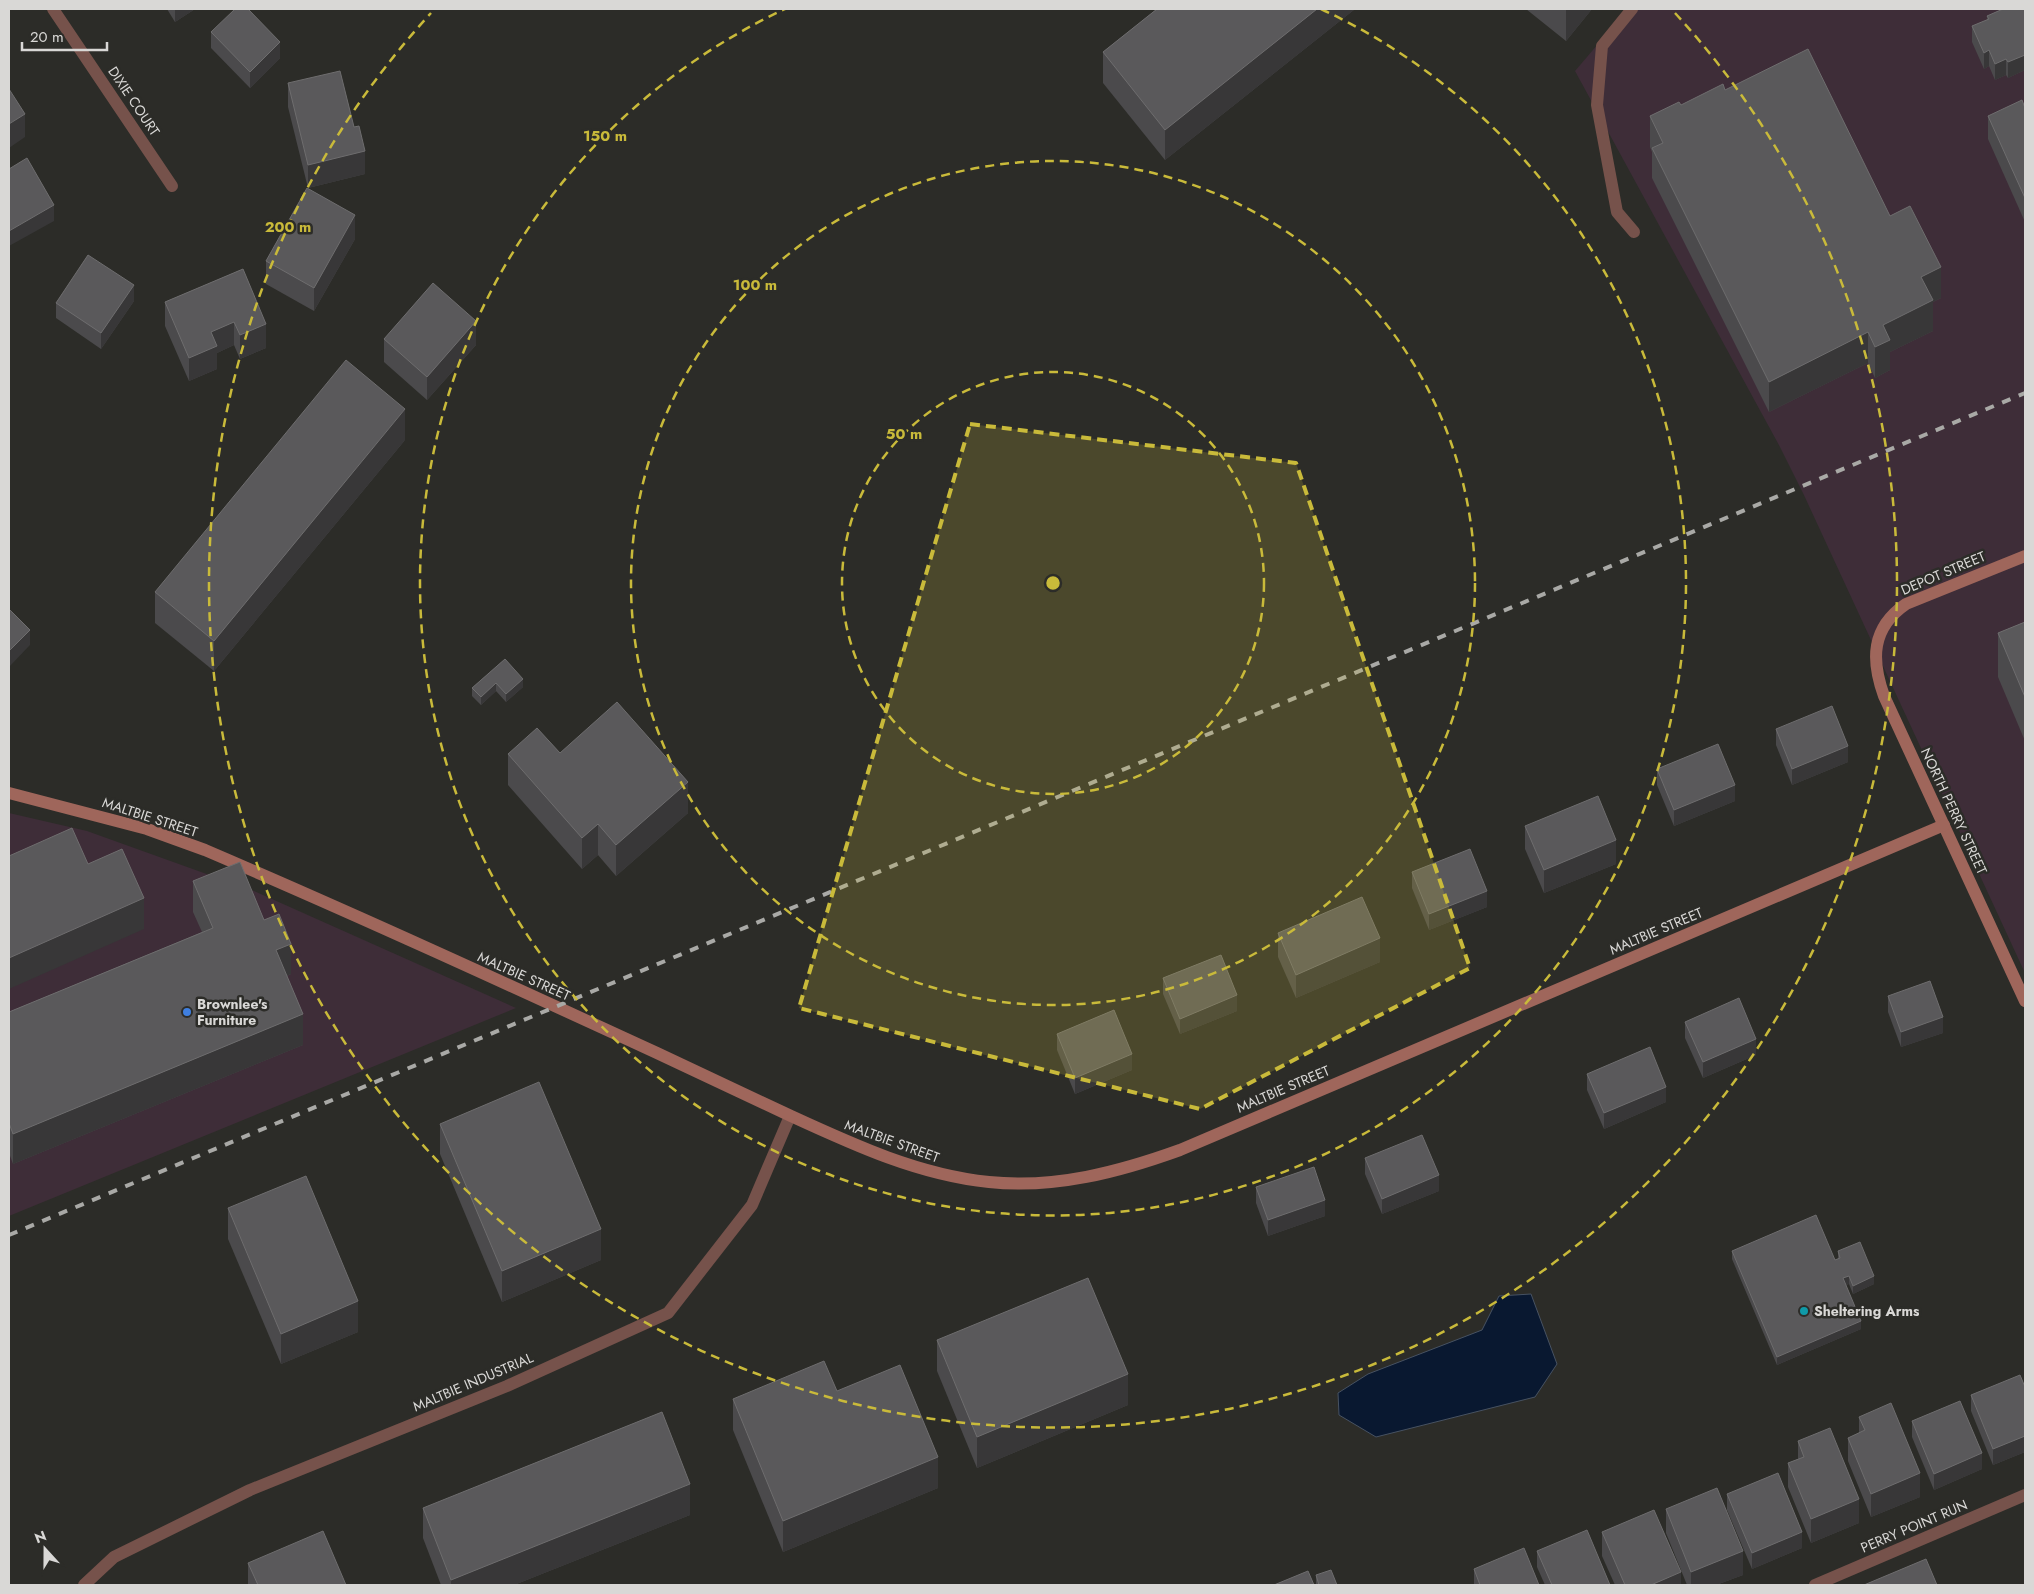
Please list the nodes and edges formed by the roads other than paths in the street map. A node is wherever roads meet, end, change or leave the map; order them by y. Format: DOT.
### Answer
graph roads {
  1 [pos="54,9"];
  2 [pos="1632,9"];
  3 [pos="172,186"];
  4 [pos="1634,232"];
  5 [pos="2025,556"];
  6 [pos="1882,630"];
  7 [pos="9,793"];
  8 [pos="1944,825"];
  9 [pos="2025,1001"];
  10 [pos="790,1116"];
  11 [pos="2025,1495"];
  12 [pos="84,1585"];
  13 [pos="1815,1585"];
  1 -- 3 [label="street, DIXIE COURT"];
  2 -- 4 [label="street"];
  5 -- 6 [label="street, DEPOT STREET"];
  6 -- 8 [label="street, NORTH PERRY STREET"];
  7 -- 10 [label="street, MALTBIE STREET"];
  8 -- 9 [label="street, NORTH PERRY STREET"];
  8 -- 10 [label="street, MALTBIE STREET"];
  10 -- 12 [label="street, MALTBIE INDUSTRIAL"];
  11 -- 13 [label="street, PERRY POINT RUN"];
}
